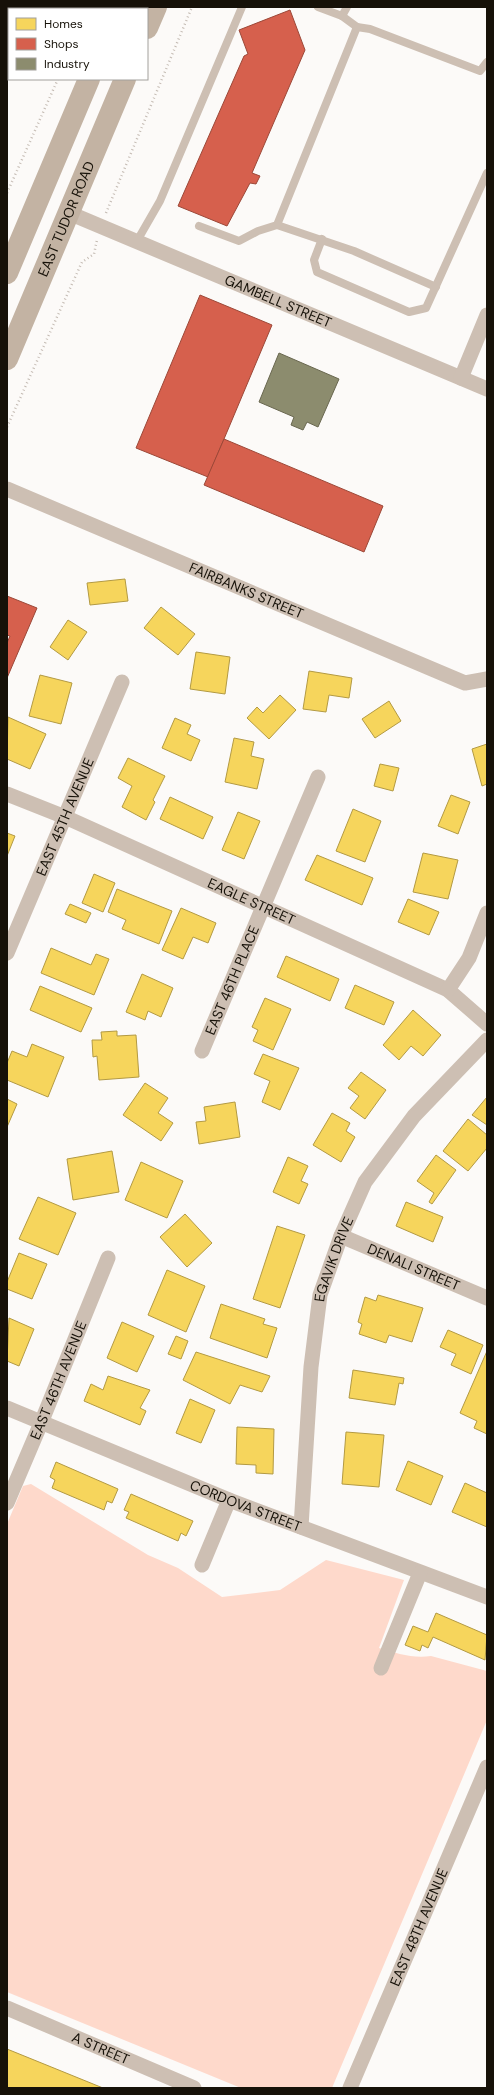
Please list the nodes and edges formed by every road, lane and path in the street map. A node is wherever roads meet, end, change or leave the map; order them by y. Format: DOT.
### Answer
graph roads {
  1 [pos="156,7"];
  2 [pos="242,7"];
  3 [pos="318,7"];
  4 [pos="347,7"];
  5 [pos="342,16"];
  6 [pos="148,26"];
  7 [pos="358,27"];
  8 [pos="487,62"];
  9 [pos="484,73"];
  10 [pos="58,80"];
  11 [pos="89,80"];
  12 [pos="126,80"];
  13 [pos="487,173"];
  14 [pos="7,193"];
  15 [pos="69,213"];
  16 [pos="277,225"];
  17 [pos="198,226"];
  18 [pos="322,239"];
  19 [pos="137,241"];
  20 [pos="7,273"];
  21 [pos="436,287"];
  22 [pos="487,315"];
  23 [pos="7,359"];
  24 [pos="461,378"];
  25 [pos="487,389"];
  26 [pos="7,489"];
  27 [pos="487,679"];
  28 [pos="122,682"];
  29 [pos="318,777"];
  30 [pos="7,794"];
  31 [pos="65,817"];
  32 [pos="263,906"];
  33 [pos="487,913"];
  34 [pos="7,953"];
  35 [pos="448,990"];
  36 [pos="487,1024"];
  37 [pos="487,1040"];
  38 [pos="202,1051"];
  39 [pos="341,1236"];
  40 [pos="108,1258"];
  41 [pos="487,1298"];
  42 [pos="7,1408"];
  43 [pos="41,1423"];
  44 [pos="229,1500"];
  45 [pos="7,1503"];
  46 [pos="301,1527"];
  47 [pos="202,1565"];
  48 [pos="420,1572"];
  49 [pos="487,1598"];
  50 [pos="381,1668"];
  51 [pos="487,1767"];
  52 [pos="7,2008"];
  53 [pos="194,2088"];
  54 [pos="350,2088"];
  1 -- 6 [label="main road"];
  2 -- 19 [label="lane"];
  3 -- 5 [label="lane"];
  4 -- 5 [label="lane"];
  5 -- 7 [label="lane"];
  7 -- 9 [label="lane"];
  7 -- 16 [label="lane"];
  8 -- 9 [label="lane"];
  10 -- 14 [label="path"];
  11 -- 20 [label="main road"];
  12 -- 15 [label="main road, EAST TUDOR ROAD"];
  13 -- 21 [label="lane"];
  15 -- 19 [label="street, GAMBELL STREET"];
  15 -- 23 [label="main road, EAST TUDOR ROAD"];
  16 -- 17 [label="lane"];
  16 -- 18 [label="lane"];
  18 -- 21 [label="lane"];
  18 -- 21 [label="lane"];
  19 -- 24 [label="street, GAMBELL STREET"];
  22 -- 24 [label="street"];
  24 -- 25 [label="street, GAMBELL STREET"];
  26 -- 27 [label="street, FAIRBANKS STREET"];
  28 -- 31 [label="street, EAST 45TH AVENUE"];
  29 -- 32 [label="street, EAST 46TH PLACE"];
  30 -- 31 [label="street, EAGLE STREET"];
  31 -- 32 [label="street, EAGLE STREET"];
  31 -- 34 [label="street, EAST 45TH AVENUE"];
  32 -- 35 [label="street, EAGLE STREET"];
  32 -- 38 [label="street, EAST 46TH PLACE"];
  33 -- 35 [label="street"];
  35 -- 36 [label="street, EAGLE STREET"];
  37 -- 39 [label="street, EGAVIK DRIVE"];
  39 -- 41 [label="street, DENALI STREET"];
  39 -- 46 [label="street, EGAVIK DRIVE"];
  40 -- 43 [label="street, EAST 46TH AVENUE"];
  42 -- 43 [label="street, CORDOVA STREET"];
  43 -- 44 [label="street, CORDOVA STREET"];
  43 -- 45 [label="street, EAST 46TH AVENUE"];
  44 -- 46 [label="street, CORDOVA STREET"];
  44 -- 47 [label="street"];
  46 -- 48 [label="street, CORDOVA STREET"];
  48 -- 49 [label="street, CORDOVA STREET"];
  48 -- 50 [label="street"];
  51 -- 54 [label="street, EAST 48TH AVENUE"];
  52 -- 53 [label="street, A STREET"];
}
